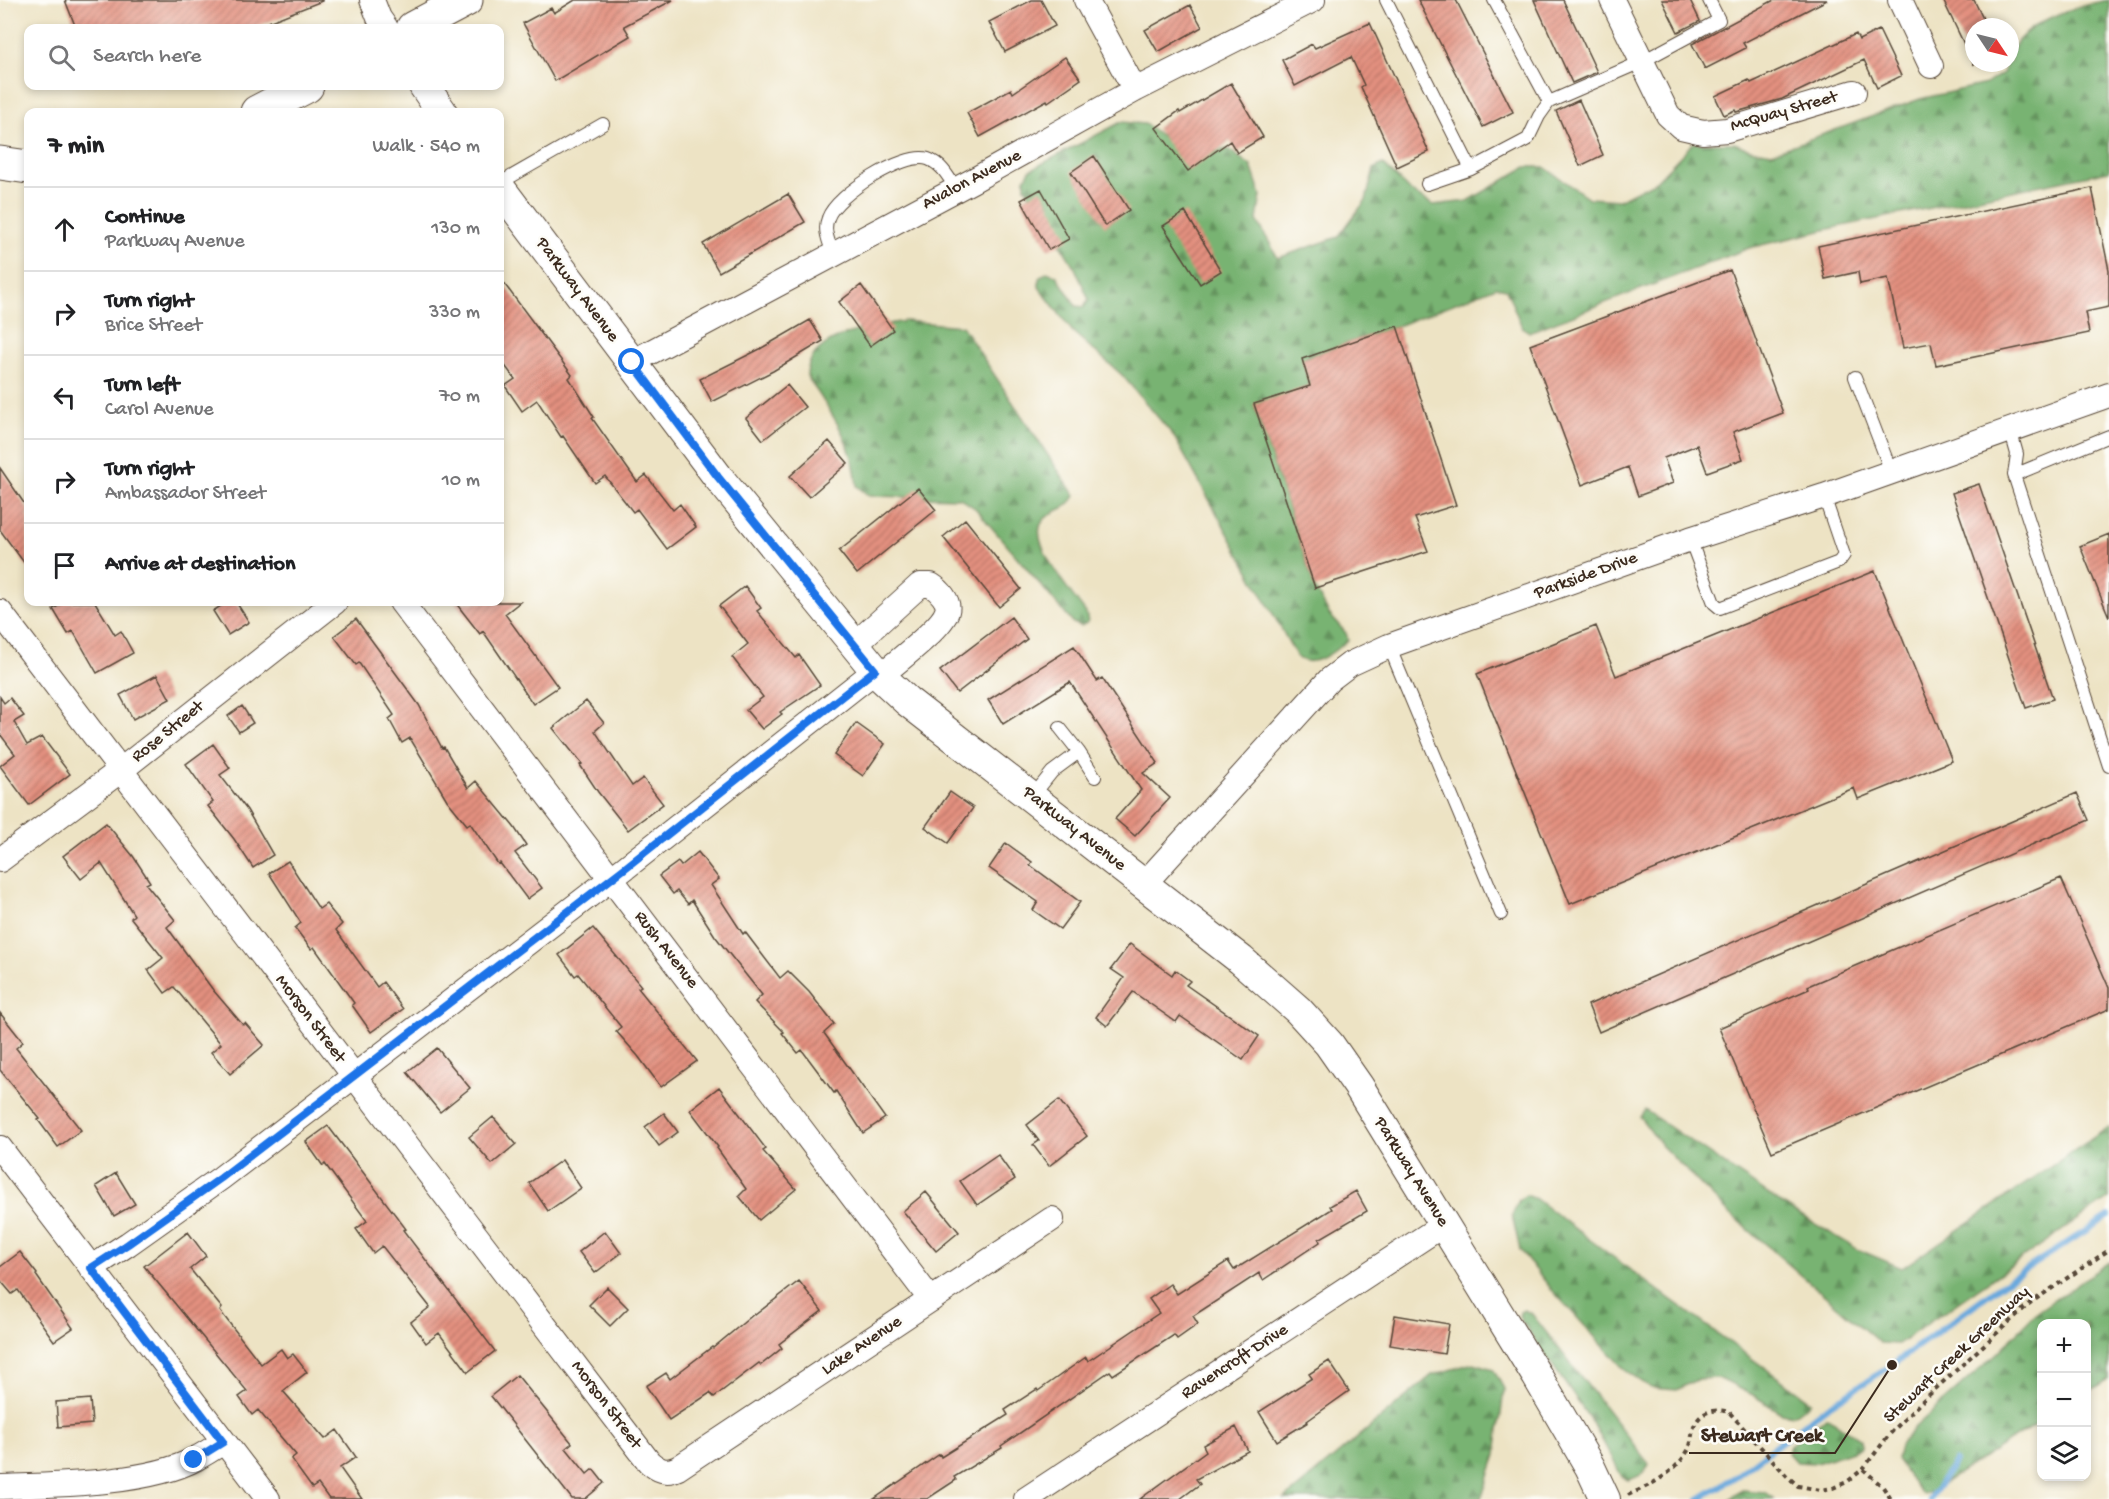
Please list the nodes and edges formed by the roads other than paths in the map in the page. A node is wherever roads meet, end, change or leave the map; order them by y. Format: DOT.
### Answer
graph roads {
  1 [pos="372,0"];
  2 [pos="466,0"];
  3 [pos="1086,0"];
  4 [pos="1313,0"];
  5 [pos="1386,0"];
  6 [pos="1494,0"];
  7 [pos="1612,0"];
  8 [pos="1709,0"];
  9 [pos="1900,0"];
  10 [pos="383,24"];
  11 [pos="421,24"];
  12 [pos="1641,62"];
  13 [pos="1931,66"];
  14 [pos="300,90"];
  15 [pos="427,90"];
  16 [pos="1135,90"];
  17 [pos="1854,92"];
  18 [pos="1549,102"];
  19 [pos="265,108"];
  20 [pos="439,108"];
  21 [pos="603,124"];
  22 [pos="0,163"];
  23 [pos="24,166"];
  24 [pos="1471,169"];
  25 [pos="504,184"];
  26 [pos="1427,184"];
  27 [pos="956,189"];
  28 [pos="504,191"];
  29 [pos="833,254"];
  30 [pos="632,362"];
  31 [pos="1855,376"];
  32 [pos="2109,395"];
  33 [pos="2010,429"];
  34 [pos="2109,436"];
  35 [pos="1892,471"];
  36 [pos="2014,475"];
  37 [pos="1824,495"];
  38 [pos="1690,539"];
  39 [pos="330,606"];
  40 [pos="404,606"];
  41 [pos="0,612"];
  42 [pos="854,645"];
  43 [pos="1389,646"];
  44 [pos="877,673"];
  45 [pos="1060,728"];
  46 [pos="1079,752"];
  47 [pos="2109,766"];
  48 [pos="121,770"];
  49 [pos="1095,777"];
  50 [pos="1032,798"];
  51 [pos="0,860"];
  52 [pos="610,878"];
  53 [pos="1144,884"];
  54 [pos="1501,914"];
  55 [pos="354,1076"];
  56 [pos="0,1148"];
  57 [pos="1052,1219"];
  58 [pos="1443,1225"];
  59 [pos="91,1268"];
  60 [pos="931,1300"];
  61 [pos="223,1442"];
  62 [pos="672,1471"];
  63 [pos="0,1487"];
  64 [pos="1608,1497"];
  65 [pos="268,1499"];
  66 [pos="1026,1499"];
  1 -- 10 [label="street"];
  2 -- 11 [label="main road"];
  3 -- 16 [label="street"];
  4 -- 16 [label="street, Avalon Avenue"];
  5 -- 24 [label="lane"];
  6 -- 18 [label="lane"];
  7 -- 12 [label="street, McQuay Street"];
  8 -- 12 [label="lane"];
  9 -- 13 [label="street"];
  12 -- 17 [label="street, McQuay Street"];
  12 -- 18 [label="lane"];
  14 -- 19 [label="main road"];
  15 -- 20 [label="street"];
  16 -- 27 [label="street, Avalon Avenue"];
  18 -- 24 [label="lane"];
  21 -- 25 [label="lane"];
  22 -- 23 [label="main road"];
  24 -- 26 [label="lane"];
  27 -- 29 [label="street, Avalon Avenue"];
  27 -- 29 [label="lane"];
  28 -- 30 [label="street, Parkway Avenue"];
  29 -- 30 [label="street, Avalon Avenue"];
  30 -- 42 [label="street, Parkway Avenue"];
  31 -- 35 [label="lane"];
  32 -- 33 [label="street, Parkside Drive"];
  33 -- 35 [label="street, Parkside Drive"];
  33 -- 36 [label="lane"];
  34 -- 36 [label="lane"];
  35 -- 37 [label="street, Parkside Drive"];
  36 -- 47 [label="lane"];
  37 -- 38 [label="street, Parkside Drive"];
  37 -- 38 [label="lane"];
  38 -- 43 [label="street, Parkside Drive"];
  39 -- 48 [label="street, Rose Street"];
  40 -- 52 [label="street, Rush Avenue"];
  41 -- 48 [label="street, Morson Street"];
  42 -- 44 [label="street, Parkway Avenue"];
  42 -- 44 [label="street"];
  43 -- 53 [label="street, Parkside Drive"];
  43 -- 54 [label="lane"];
  44 -- 50 [label="street, Parkway Avenue"];
  44 -- 52 [label="street"];
  45 -- 46 [label="lane"];
  46 -- 49 [label="lane"];
  46 -- 50 [label="lane"];
  48 -- 51 [label="street, Rose Street"];
  48 -- 55 [label="street, Morson Street"];
  50 -- 53 [label="street, Parkway Avenue"];
  52 -- 55 [label="street"];
  52 -- 60 [label="street, Rush Avenue"];
  53 -- 58 [label="street, Parkway Avenue"];
  55 -- 59 [label="street"];
  55 -- 62 [label="street, Morson Street"];
  56 -- 59 [label="street"];
  57 -- 60 [label="street, Lake Avenue"];
  58 -- 64 [label="street, Parkway Avenue"];
  58 -- 66 [label="street, Ravencroft Drive"];
  59 -- 61 [label="street"];
  60 -- 62 [label="street, Lake Avenue"];
  61 -- 63 [label="street"];
  61 -- 65 [label="street"];
}
